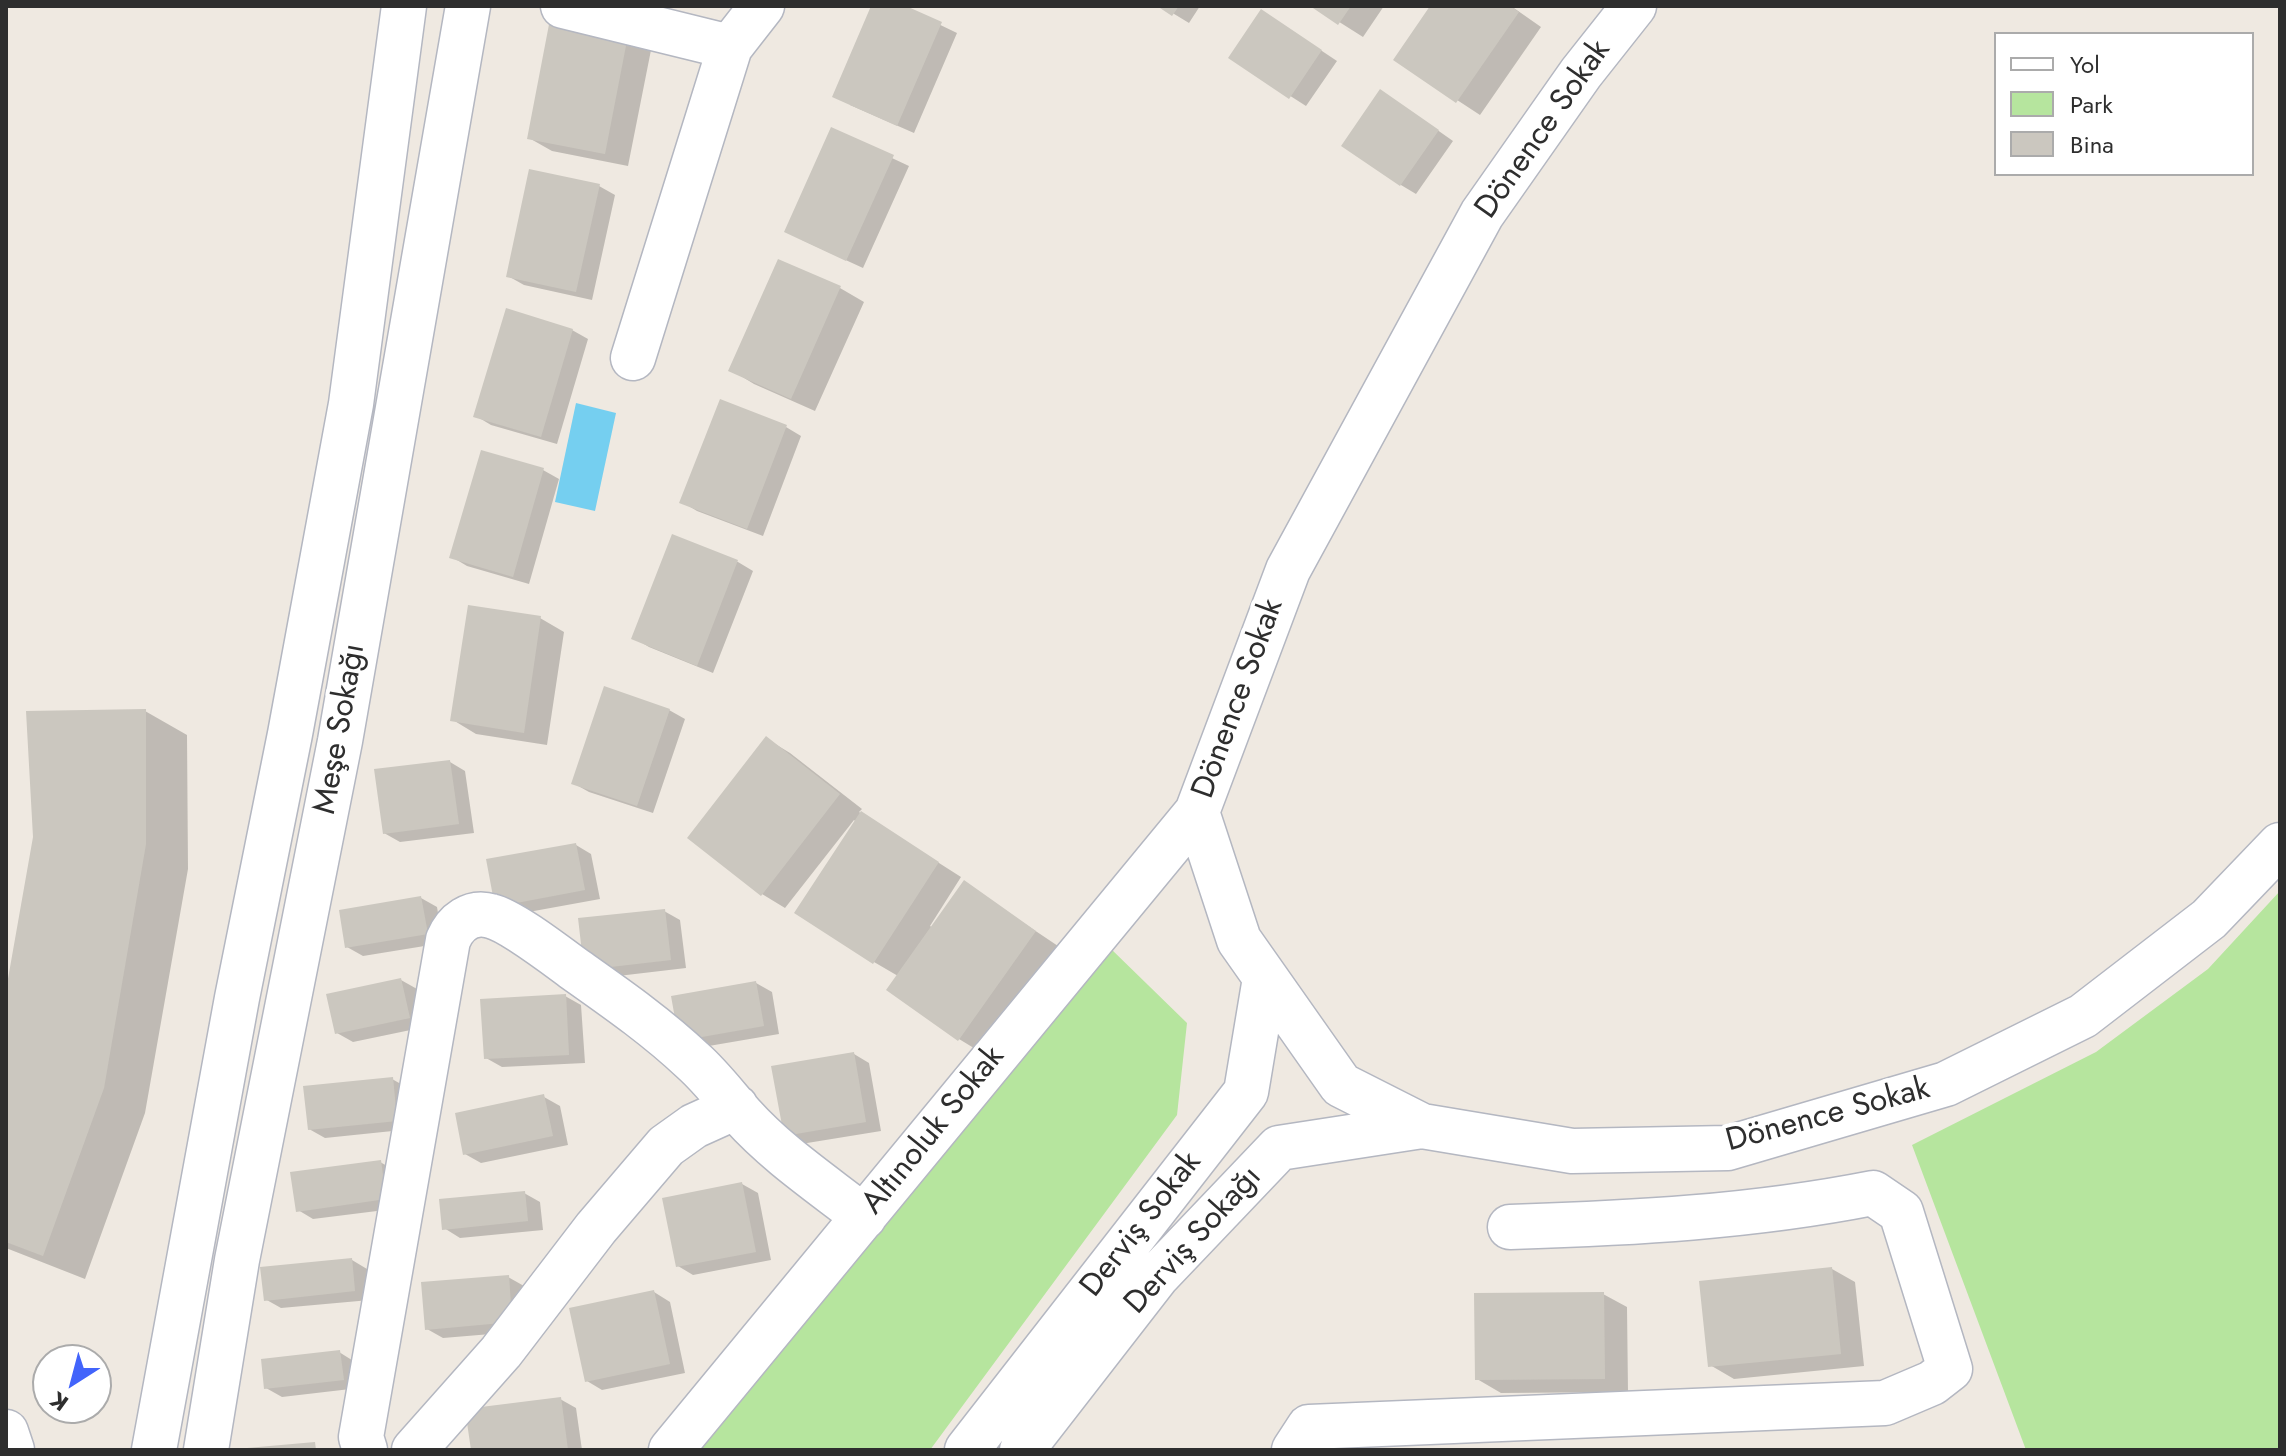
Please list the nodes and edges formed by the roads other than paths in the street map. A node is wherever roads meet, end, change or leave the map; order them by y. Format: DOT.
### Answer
graph roads {
  1 [pos="404,6"];
  2 [pos="468,6"];
  3 [pos="563,6"];
  4 [pos="762,6"];
  5 [pos="1634,6"];
  6 [pos="730,47"];
  7 [pos="633,358"];
  8 [pos="1197,812"];
  9 [pos="2280,845"];
  10 [pos="1265,978"];
  11 [pos="736,1107"];
  12 [pos="1422,1126"];
  13 [pos="864,1217"];
  14 [pos="1510,1227"];
  15 [pos="6,1432"];
  16 [pos="12,1450"];
  17 [pos="154,1450"];
  18 [pos="206,1450"];
  19 [pos="365,1450"];
  20 [pos="414,1450"];
  21 [pos="671,1450"];
  22 [pos="967,1450"];
  23 [pos="1022,1450"];
  24 [pos="1294,1450"];
  1 -- 17 [label="street, Meşe Sokağı"];
  2 -- 18 [label="street, Meşe Sokağı"];
  3 -- 6 [label="street"];
  4 -- 6 [label="street"];
  5 -- 8 [label="street, Dönence Sokak"];
  6 -- 7 [label="street"];
  8 -- 10 [label="street, Dönence Sokak"];
  8 -- 13 [label="street, Altınoluk Sokak"];
  9 -- 12 [label="street, Dönence Sokak"];
  10 -- 12 [label="street, Dönence Sokak"];
  10 -- 22 [label="street, Derviş Sokak"];
  11 -- 13 [label="street"];
  11 -- 19 [label="street"];
  11 -- 20 [label="street"];
  12 -- 23 [label="street, Derviş Sokağı"];
  13 -- 21 [label="street, Altınoluk Sokak"];
  14 -- 24 [label="street"];
  15 -- 16 [label="street"];
}
